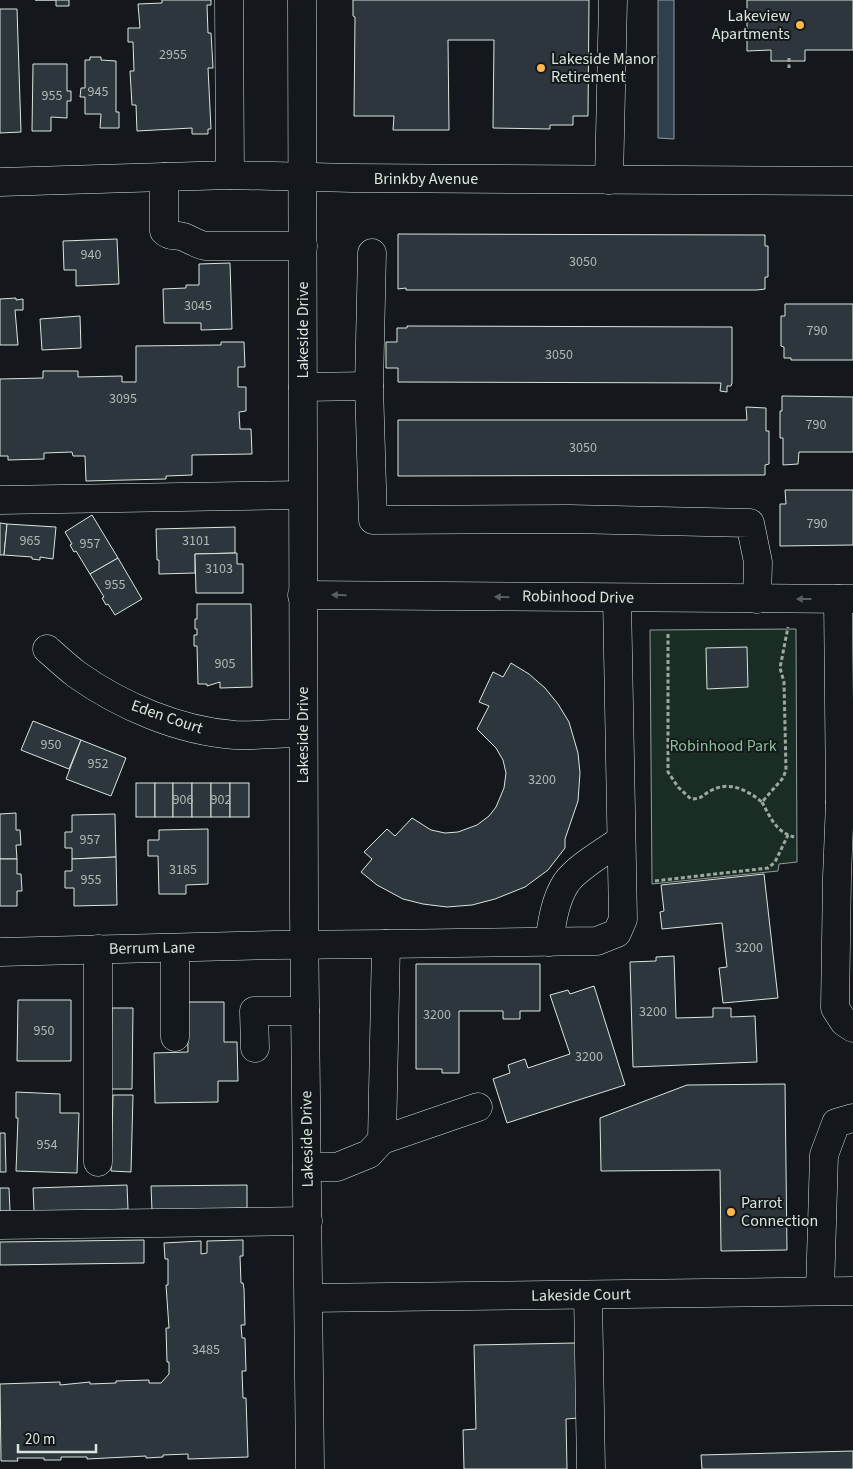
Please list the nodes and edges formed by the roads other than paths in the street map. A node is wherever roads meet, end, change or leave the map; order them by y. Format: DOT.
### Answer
graph roads {
  1 [pos="229,0"];
  2 [pos="302,0"];
  3 [pos="613,0"];
  4 [pos="230,175"];
  5 [pos="303,176"];
  6 [pos="164,177"];
  7 [pos="609,180"];
  8 [pos="853,181"];
  9 [pos="0,182"];
  10 [pos="303,246"];
  11 [pos="372,253"];
  12 [pos="369,386"];
  13 [pos="303,387"];
  14 [pos="302,495"];
  15 [pos="0,500"];
  16 [pos="302,594"];
  17 [pos="617,598"];
  18 [pos="757,599"];
  19 [pos="846,599"];
  20 [pos="47,649"];
  21 [pos="304,733"];
  22 [pos="846,807"];
  23 [pos="622,840"];
  24 [pos="549,942"];
  25 [pos="304,944"];
  26 [pos="386,944"];
  27 [pos="175,948"];
  28 [pos="98,949"];
  29 [pos="0,952"];
  30 [pos="305,1011"];
  31 [pos="853,1028"];
  32 [pos="174,1037"];
  33 [pos="255,1048"];
  34 [pos="478,1107"];
  35 [pos="853,1118"];
  36 [pos="382,1140"];
  37 [pos="98,1162"];
  38 [pos="307,1168"];
  39 [pos="308,1222"];
  40 [pos="0,1225"];
  41 [pos="820,1291"];
  42 [pos="853,1291"];
  43 [pos="588,1295"];
  44 [pos="309,1298"];
  45 [pos="310,1469"];
  46 [pos="591,1469"];
  1 -- 4 [label="street"];
  2 -- 5 [label="street, Lakeside Drive"];
  3 -- 7 [label="street"];
  4 -- 5 [label="street, Brinkby Avenue"];
  4 -- 6 [label="street, Brinkby Avenue"];
  5 -- 7 [label="street, Brinkby Avenue"];
  5 -- 10 [label="street, Lakeside Drive"];
  6 -- 9 [label="street, Brinkby Avenue"];
  6 -- 10 [label="street"];
  7 -- 8 [label="street, Brinkby Avenue"];
  10 -- 13 [label="street, Lakeside Drive"];
  11 -- 12 [label="street"];
  12 -- 13 [label="street"];
  12 -- 18 [label="street"];
  13 -- 14 [label="street, Lakeside Drive"];
  14 -- 15 [label="street"];
  14 -- 16 [label="street, Lakeside Drive"];
  17 -- 16 [label="street, Robinhood Drive, one-way"];
  16 -- 21 [label="street, Lakeside Drive"];
  17 -- 18 [label="street, Robinhood Drive"];
  17 -- 23 [label="street, Berrum Lane"];
  19 -- 18 [label="street, Robinhood Drive, one-way"];
  19 -- 22 [label="street"];
  20 -- 21 [label="street, Eden Court"];
  21 -- 25 [label="street, Lakeside Drive"];
  22 -- 31 [label="street"];
  23 -- 24 [label="street"];
  23 -- 24 [label="street, Berrum Lane"];
  24 -- 26 [label="street, Berrum Lane"];
  25 -- 26 [label="street, Berrum Lane"];
  25 -- 27 [label="street, Berrum Lane"];
  25 -- 30 [label="street, Lakeside Drive"];
  26 -- 36 [label="street"];
  27 -- 28 [label="street, Berrum Lane"];
  27 -- 32 [label="street"];
  28 -- 29 [label="street, Berrum Lane"];
  28 -- 37 [label="street"];
  30 -- 33 [label="street"];
  30 -- 38 [label="street, Lakeside Drive"];
  34 -- 36 [label="street"];
  35 -- 41 [label="street"];
  36 -- 38 [label="street"];
  38 -- 39 [label="street, Lakeside Drive"];
  39 -- 40 [label="street"];
  39 -- 44 [label="street, Lakeside Drive"];
  41 -- 42 [label="street, Lakeside Court"];
  41 -- 43 [label="street, Lakeside Court"];
  43 -- 44 [label="street, Lakeside Court"];
  43 -- 46 [label="street"];
  44 -- 45 [label="street, Lakeside Drive"];
}
